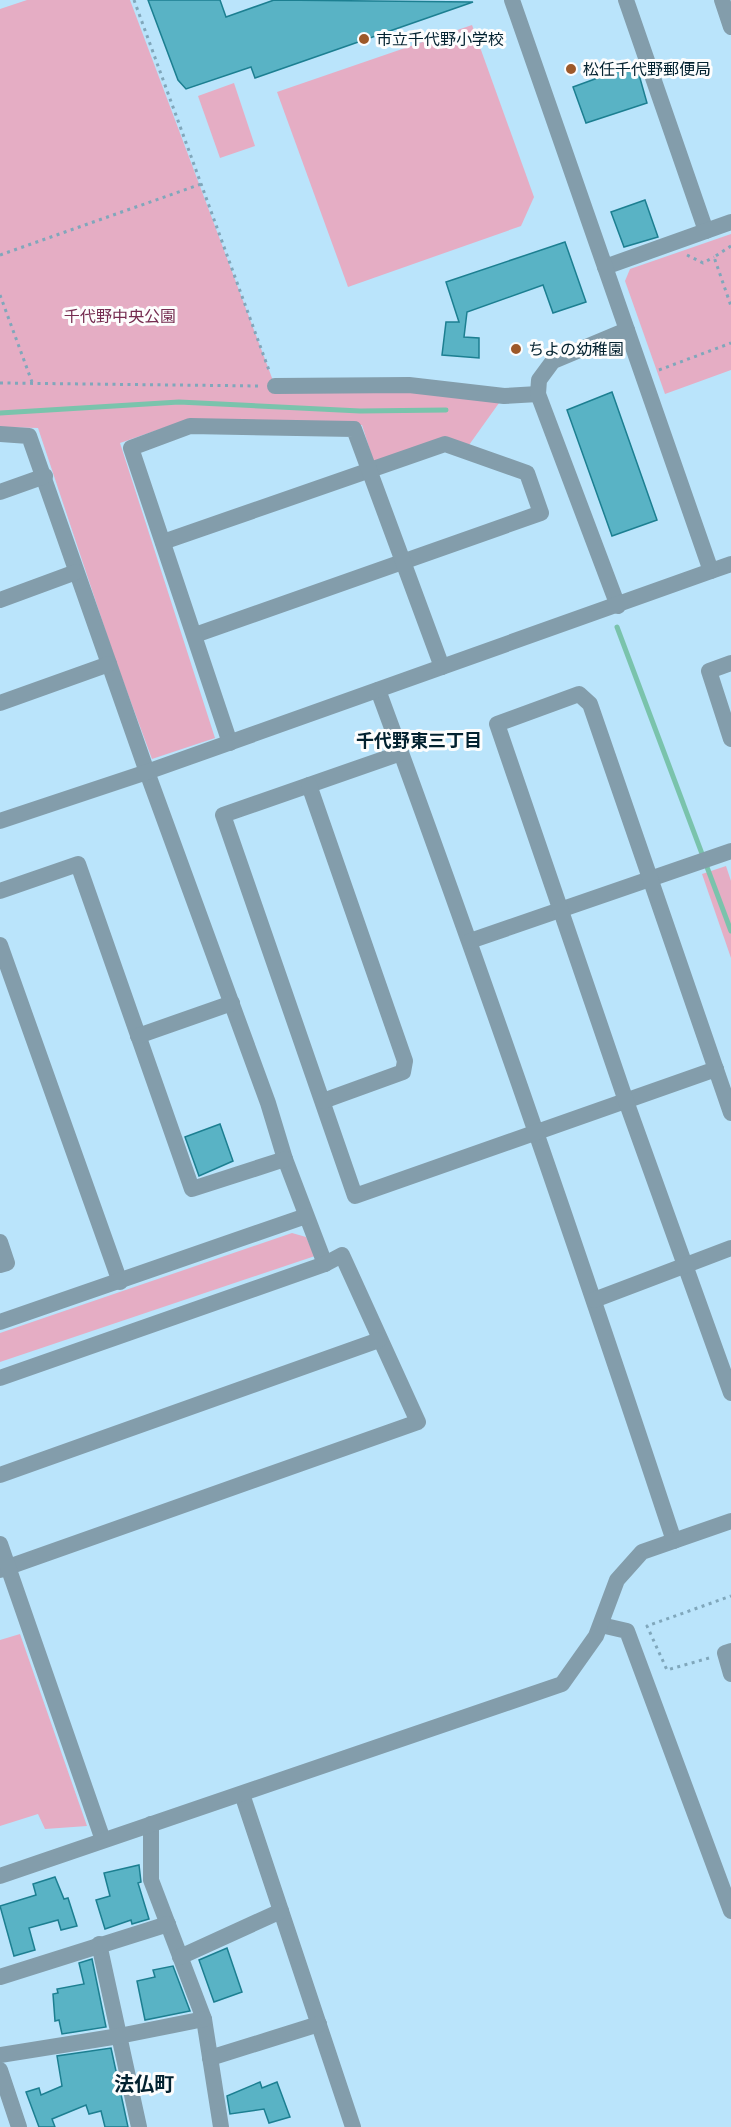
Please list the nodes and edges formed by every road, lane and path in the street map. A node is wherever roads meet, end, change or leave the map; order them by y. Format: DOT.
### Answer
graph roads {
  1 [pos="134,0"];
  2 [pos="512,0"];
  3 [pos="626,0"];
  4 [pos="722,0"];
  5 [pos="731,27"];
  6 [pos="201,184"];
  7 [pos="731,222"];
  8 [pos="706,231"];
  9 [pos="676,241"];
  10 [pos="731,246"];
  11 [pos="0,255"];
  12 [pos="714,257"];
  13 [pos="605,267"];
  14 [pos="0,295"];
  15 [pos="731,306"];
  16 [pos="627,330"];
  17 [pos="731,343"];
  18 [pos="643,376"];
  19 [pos="32,382"];
  20 [pos="0,383"];
  21 [pos="275,386"];
  22 [pos="538,394"];
  23 [pos="0,434"];
  24 [pos="369,471"];
  25 [pos="45,476"];
  26 [pos="0,492"];
  27 [pos="163,542"];
  28 [pos="403,560"];
  29 [pos="731,564"];
  30 [pos="711,571"];
  31 [pos="76,572"];
  32 [pos="0,600"];
  33 [pos="618,606"];
  34 [pos="195,634"];
  35 [pos="731,663"];
  36 [pos="109,664"];
  37 [pos="442,667"];
  38 [pos="378,690"];
  39 [pos="0,703"];
  40 [pos="731,739"];
  41 [pos="230,743"];
  42 [pos="401,753"];
  43 [pos="147,772"];
  44 [pos="309,785"];
  45 [pos="0,821"];
  46 [pos="724,853"];
  47 [pos="651,877"];
  48 [pos="0,891"];
  49 [pos="559,908"];
  50 [pos="470,941"];
  51 [pos="0,945"];
  52 [pos="232,1003"];
  53 [pos="138,1036"];
  54 [pos="716,1070"];
  55 [pos="322,1101"];
  56 [pos="626,1101"];
  57 [pos="731,1113"];
  58 [pos="535,1132"];
  59 [pos="285,1159"];
  60 [pos="306,1216"];
  61 [pos="0,1242"];
  62 [pos="731,1248"];
  63 [pos="325,1264"];
  64 [pos="0,1265"];
  65 [pos="684,1265"];
  66 [pos="120,1282"];
  67 [pos="594,1300"];
  68 [pos="0,1322"];
  69 [pos="379,1340"];
  70 [pos="0,1378"];
  71 [pos="731,1393"];
  72 [pos="0,1475"];
  73 [pos="731,1521"];
  74 [pos="674,1541"];
  75 [pos="0,1544"];
  76 [pos="4,1568"];
  77 [pos="731,1596"];
  78 [pos="601,1624"];
  79 [pos="728,1652"];
  80 [pos="731,1674"];
  81 [pos="242,1794"];
  82 [pos="151,1824"];
  83 [pos="103,1840"];
  84 [pos="0,1876"];
  85 [pos="281,1911"];
  86 [pos="731,1911"];
  87 [pos="168,1924"];
  88 [pos="99,1944"];
  89 [pos="180,1958"];
  90 [pos="0,1977"];
  91 [pos="204,2019"];
  92 [pos="319,2024"];
  93 [pos="119,2036"];
  94 [pos="0,2055"];
  95 [pos="210,2058"];
  96 [pos="0,2070"];
  97 [pos="19,2127"];
  98 [pos="139,2127"];
  99 [pos="221,2127"];
  100 [pos="353,2127"];
  1 -- 6 [label="path"];
  2 -- 13 [label="street"];
  3 -- 8 [label="street"];
  4 -- 5 [label="street"];
  6 -- 11 [label="path"];
  6 -- 21 [label="path"];
  7 -- 8 [label="street"];
  8 -- 9 [label="street"];
  9 -- 12 [label="path"];
  9 -- 13 [label="street"];
  10 -- 12 [label="path"];
  12 -- 15 [label="path"];
  13 -- 16 [label="street"];
  14 -- 19 [label="path"];
  16 -- 18 [label="street"];
  16 -- 22 [label="street"];
  17 -- 18 [label="path"];
  18 -- 30 [label="street"];
  19 -- 20 [label="path"];
  19 -- 21 [label="path"];
  21 -- 22 [label="street"];
  22 -- 33 [label="street"];
  23 -- 25 [label="street"];
  24 -- 27 [label="street"];
  24 -- 27 [label="street"];
  24 -- 28 [label="street"];
  24 -- 28 [label="street"];
  25 -- 26 [label="street"];
  25 -- 31 [label="street"];
  27 -- 34 [label="street"];
  28 -- 34 [label="street"];
  28 -- 37 [label="street"];
  29 -- 30 [label="street"];
  30 -- 33 [label="street"];
  31 -- 32 [label="street"];
  31 -- 36 [label="street"];
  33 -- 37 [label="street"];
  34 -- 41 [label="street"];
  35 -- 40 [label="street"];
  36 -- 39 [label="street"];
  36 -- 43 [label="street"];
  37 -- 38 [label="street"];
  38 -- 41 [label="street"];
  38 -- 42 [label="street"];
  41 -- 43 [label="street"];
  42 -- 44 [label="street"];
  42 -- 50 [label="street"];
  43 -- 45 [label="street"];
  43 -- 52 [label="street"];
  44 -- 55 [label="street"];
  44 -- 55 [label="street"];
  46 -- 47 [label="street"];
  47 -- 49 [label="street"];
  47 -- 49 [label="street"];
  47 -- 54 [label="street"];
  48 -- 53 [label="street"];
  49 -- 50 [label="street"];
  49 -- 56 [label="street"];
  50 -- 58 [label="street"];
  51 -- 66 [label="street"];
  52 -- 53 [label="street"];
  52 -- 59 [label="street"];
  53 -- 59 [label="street"];
  54 -- 56 [label="street"];
  54 -- 57 [label="street"];
  55 -- 58 [label="street"];
  56 -- 58 [label="street"];
  56 -- 65 [label="street"];
  58 -- 67 [label="street"];
  59 -- 60 [label="street"];
  60 -- 63 [label="street"];
  60 -- 66 [label="street"];
  61 -- 64 [label="street"];
  62 -- 65 [label="street"];
  63 -- 69 [label="street"];
  63 -- 70 [label="street"];
  65 -- 67 [label="street"];
  65 -- 71 [label="street"];
  66 -- 68 [label="street"];
  67 -- 74 [label="street"];
  69 -- 72 [label="street"];
  69 -- 76 [label="street"];
  73 -- 74 [label="street"];
  74 -- 78 [label="street"];
  75 -- 76 [label="street"];
  76 -- 83 [label="street"];
  77 -- 79 [label="path"];
  78 -- 81 [label="street"];
  78 -- 86 [label="street"];
  79 -- 80 [label="street"];
  81 -- 82 [label="street"];
  81 -- 85 [label="street"];
  82 -- 83 [label="street"];
  82 -- 87 [label="street"];
  83 -- 84 [label="street"];
  85 -- 89 [label="street"];
  85 -- 92 [label="street"];
  87 -- 88 [label="street"];
  87 -- 89 [label="street"];
  88 -- 90 [label="street"];
  88 -- 93 [label="street"];
  89 -- 91 [label="street"];
  91 -- 93 [label="street"];
  91 -- 95 [label="street"];
  92 -- 95 [label="street"];
  92 -- 100 [label="street"];
  93 -- 94 [label="street"];
  93 -- 98 [label="street"];
  95 -- 99 [label="street"];
  96 -- 97 [label="street"];
}
